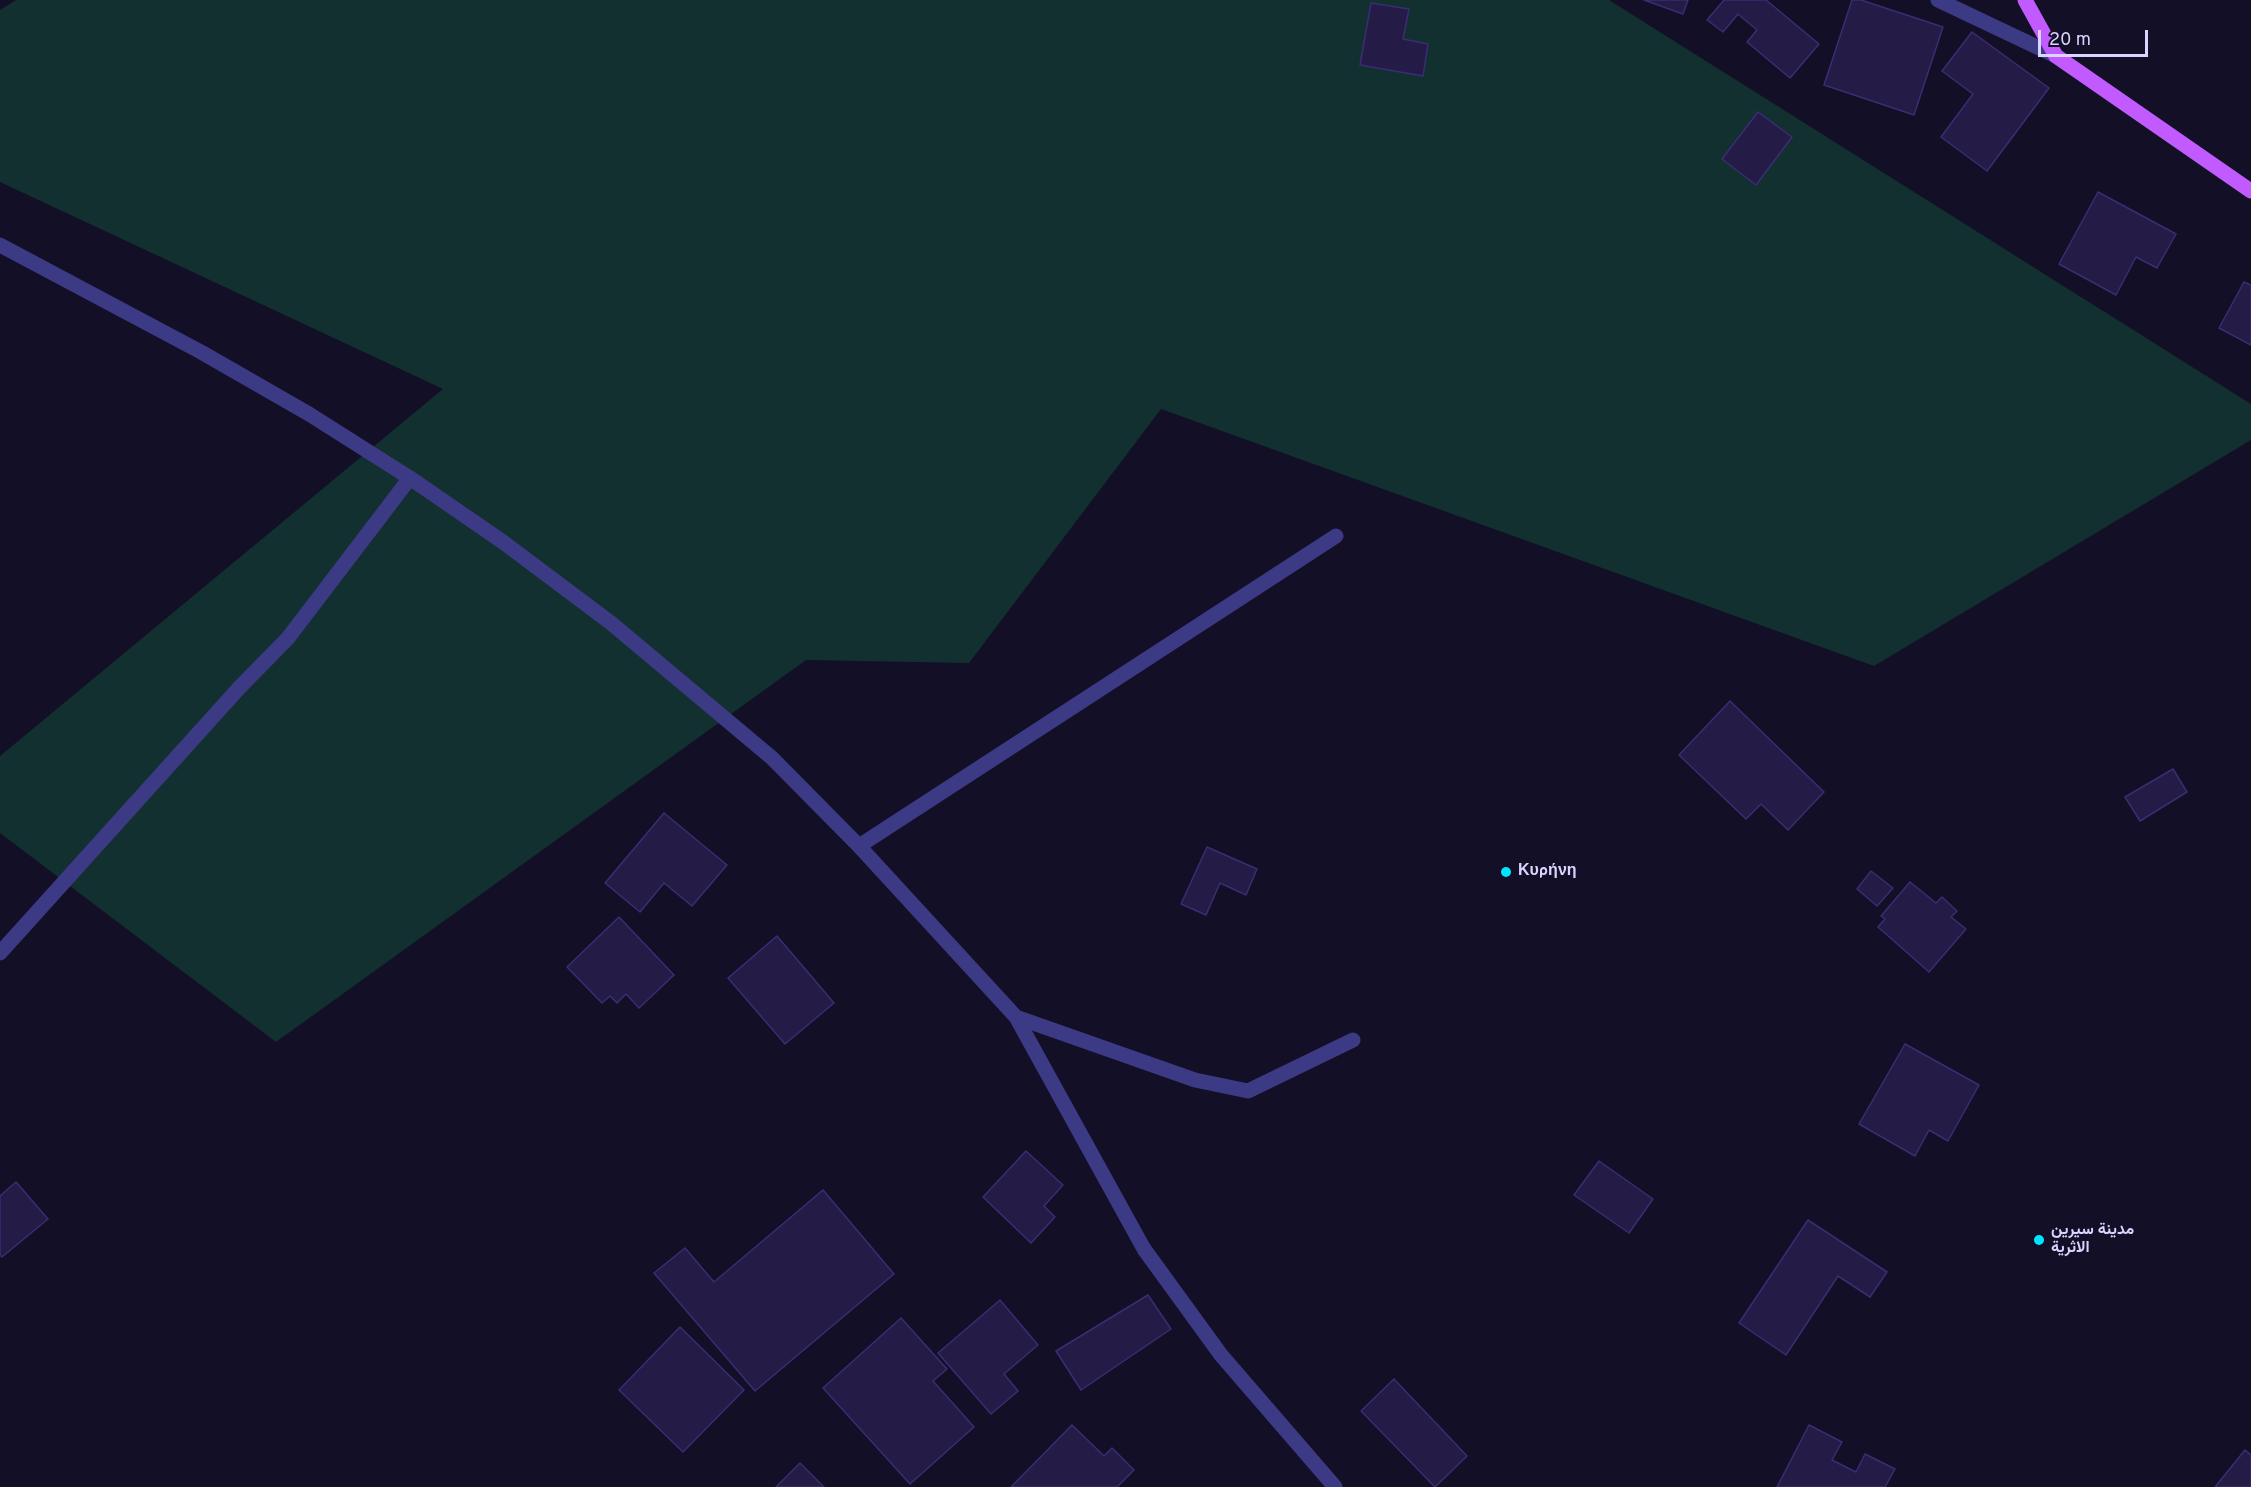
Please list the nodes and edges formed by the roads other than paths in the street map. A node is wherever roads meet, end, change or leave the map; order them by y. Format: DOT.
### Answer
graph roads {
  1 [pos="1938,0"];
  2 [pos="2025,0"];
  3 [pos="2056,56"];
  4 [pos="2251,191"];
  5 [pos="0,245"];
  6 [pos="410,478"];
  7 [pos="1336,537"];
  8 [pos="859,846"];
  9 [pos="0,953"];
  10 [pos="1016,1017"];
  11 [pos="1353,1040"];
  12 [pos="1335,1487"];
  1 -- 3 [label="street"];
  2 -- 3 [label="main road"];
  3 -- 4 [label="main road"];
  5 -- 6 [label="street"];
  6 -- 8 [label="street"];
  6 -- 9 [label="street"];
  7 -- 8 [label="street"];
  8 -- 10 [label="street"];
  10 -- 11 [label="street"];
  10 -- 12 [label="street"];
}
